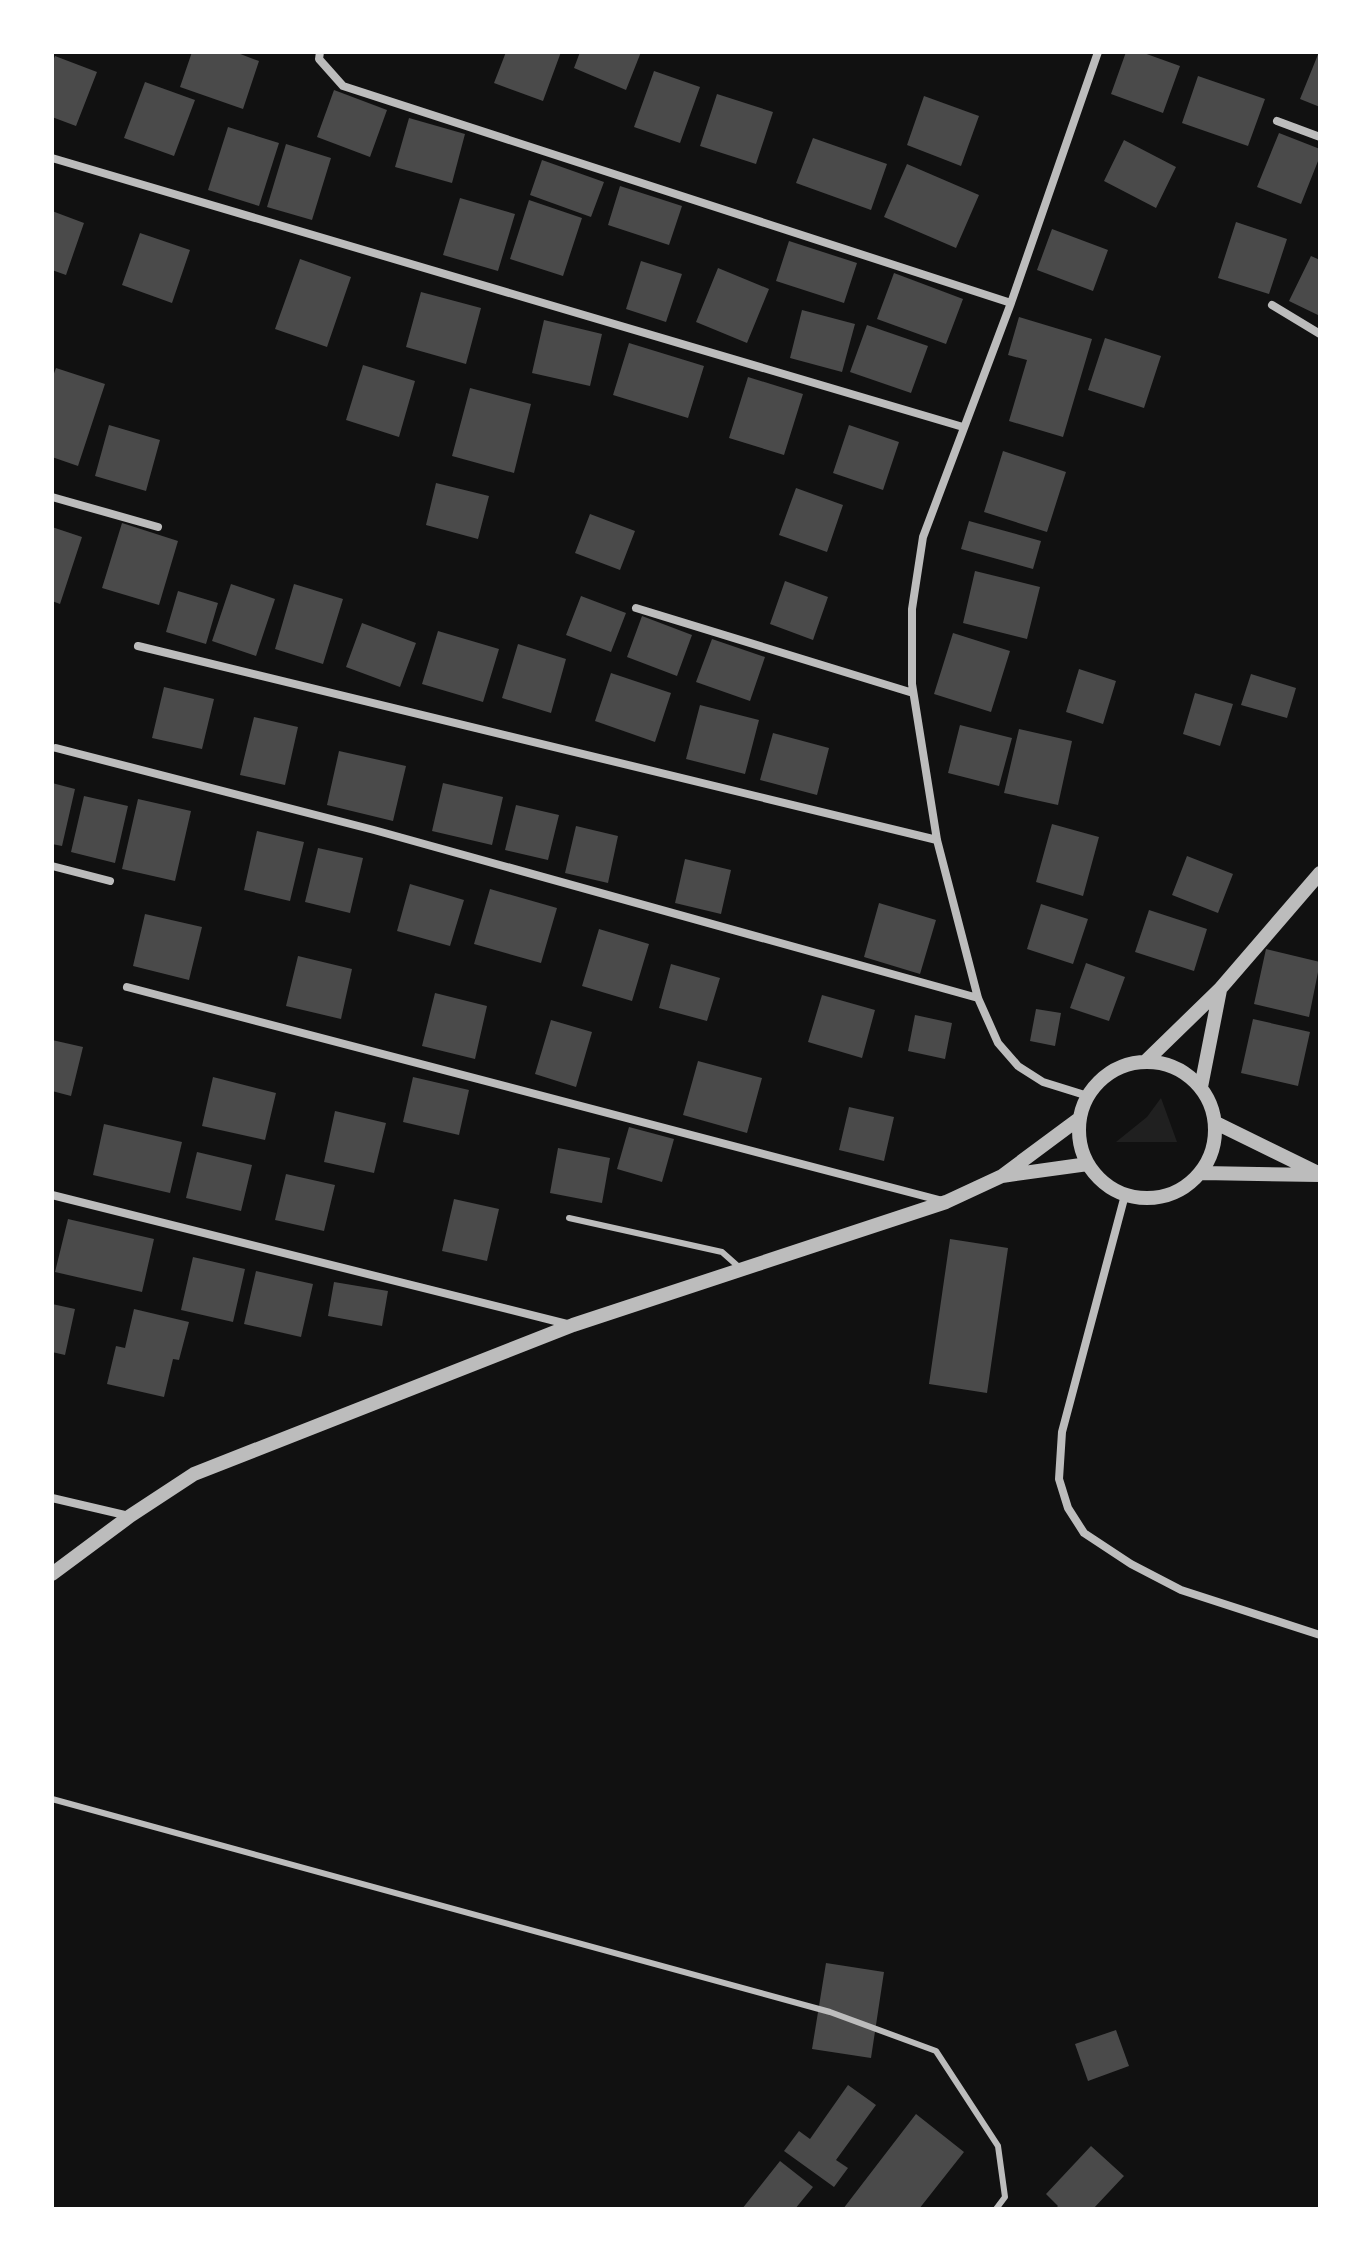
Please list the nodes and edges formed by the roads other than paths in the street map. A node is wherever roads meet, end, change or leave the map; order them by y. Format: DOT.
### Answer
graph roads {
  1 [pos="320,52"];
  2 [pos="1098,52"];
  3 [pos="1277,121"];
  4 [pos="1320,137"];
  5 [pos="52,158"];
  6 [pos="1011,303"];
  7 [pos="1272,305"];
  8 [pos="1320,334"];
  9 [pos="963,427"];
  10 [pos="52,497"];
  11 [pos="158,527"];
  12 [pos="636,608"];
  13 [pos="138,646"];
  14 [pos="913,693"];
  15 [pos="56,748"];
  16 [pos="937,840"];
  17 [pos="52,866"];
  18 [pos="1320,873"];
  19 [pos="110,881"];
  20 [pos="127,987"];
  21 [pos="1220,989"];
  22 [pos="978,998"];
  23 [pos="1146,1061"];
  24 [pos="1201,1087"];
  25 [pos="1088,1096"];
  26 [pos="1080,1118"];
  27 [pos="1216,1123"];
  28 [pos="1088,1164"];
  29 [pos="1202,1173"];
  30 [pos="1320,1174"];
  31 [pos="1002,1176"];
  32 [pos="52,1195"];
  33 [pos="1125,1195"];
  34 [pos="946,1202"];
  35 [pos="569,1218"];
  36 [pos="741,1270"];
  37 [pos="573,1325"];
  38 [pos="52,1498"];
  39 [pos="130,1516"];
  40 [pos="52,1574"];
  41 [pos="1320,1635"];
  42 [pos="52,1799"];
  43 [pos="996,2209"];
  1 -- 6 [label="street"];
  2 -- 6 [label="street"];
  3 -- 4 [label="street"];
  5 -- 9 [label="street"];
  6 -- 9 [label="street"];
  7 -- 8 [label="street"];
  9 -- 14 [label="street"];
  10 -- 11 [label="street"];
  12 -- 14 [label="street"];
  13 -- 16 [label="street"];
  14 -- 16 [label="street"];
  15 -- 22 [label="street"];
  16 -- 22 [label="street"];
  17 -- 19 [label="street"];
  18 -- 21 [label="street"];
  20 -- 34 [label="street"];
  21 -- 23 [label="street"];
  21 -- 24 [label="street"];
  22 -- 25 [label="street"];
  23 -- 24 [label="street"];
  23 -- 25 [label="street"];
  24 -- 27 [label="street"];
  25 -- 26 [label="street"];
  26 -- 28 [label="street"];
  26 -- 31 [label="street"];
  27 -- 29 [label="street"];
  27 -- 30 [label="street"];
  28 -- 31 [label="street"];
  28 -- 33 [label="street"];
  29 -- 30 [label="street"];
  29 -- 33 [label="street"];
  31 -- 34 [label="street"];
  32 -- 37 [label="street"];
  33 -- 41 [label="street"];
  34 -- 36 [label="street"];
  35 -- 36 [label="lane"];
  36 -- 37 [label="street"];
  37 -- 39 [label="street"];
  38 -- 39 [label="street"];
  39 -- 40 [label="street"];
  42 -- 43 [label="lane"];
}
